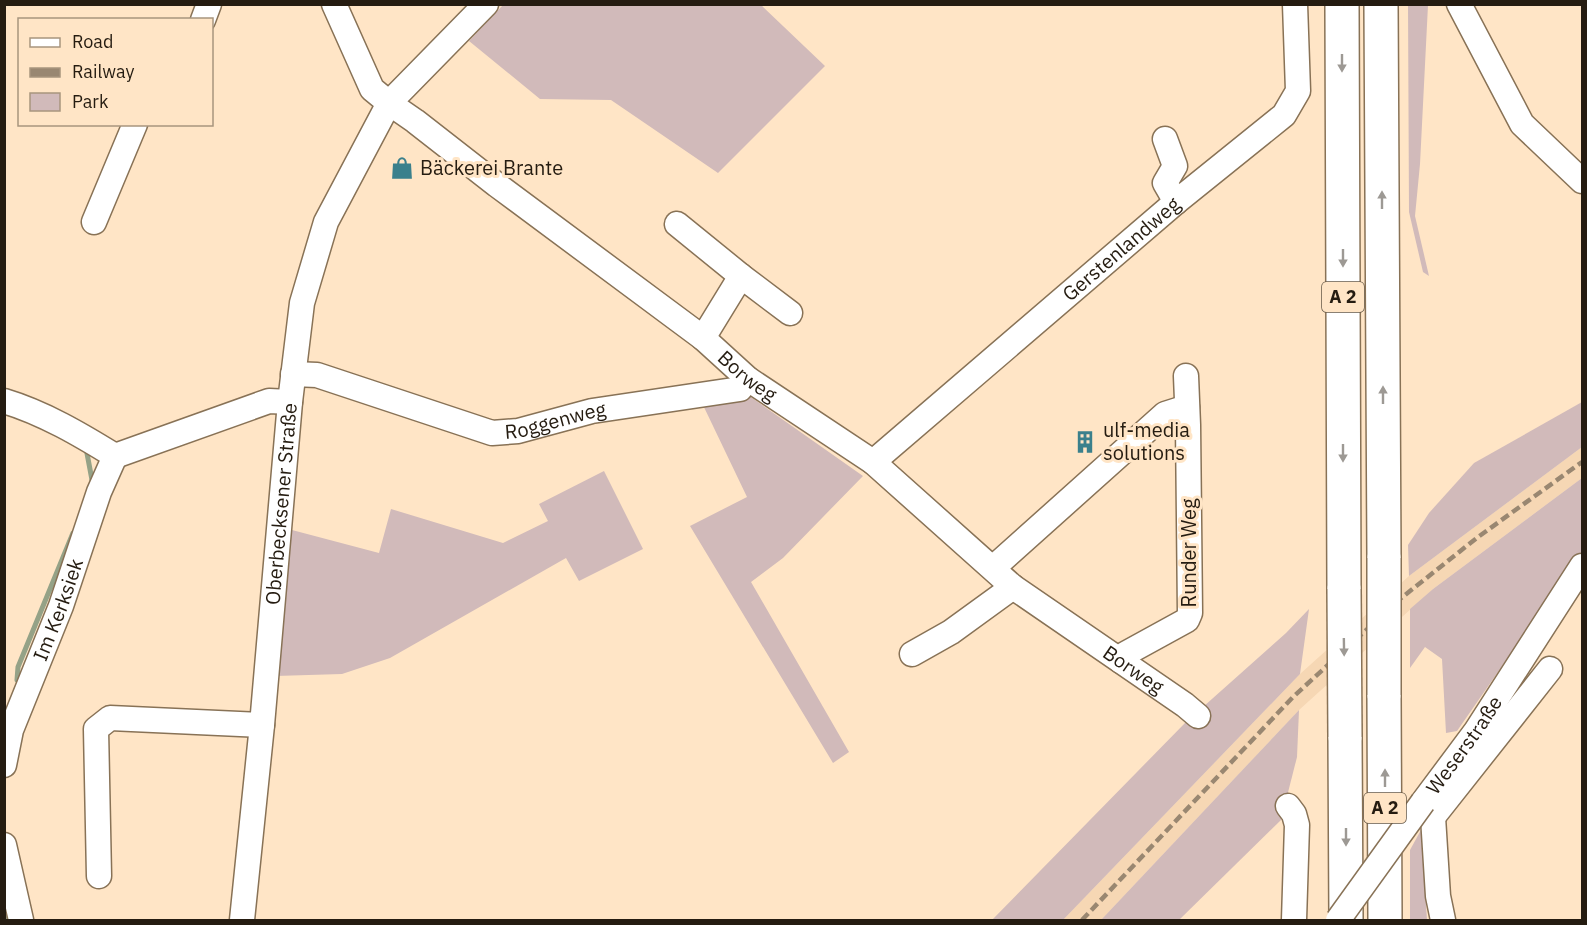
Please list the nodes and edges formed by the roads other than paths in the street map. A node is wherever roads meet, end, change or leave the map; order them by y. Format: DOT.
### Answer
graph roads {
  1 [pos="334,4"];
  2 [pos="486,4"];
  3 [pos="1294,4"];
  4 [pos="1341,4"];
  5 [pos="1381,4"];
  6 [pos="1459,4"];
  7 [pos="389,103"];
  8 [pos="134,126"];
  9 [pos="1165,139"];
  10 [pos="1582,181"];
  11 [pos="1176,202"];
  12 [pos="94,222"];
  13 [pos="677,224"];
  14 [pos="741,276"];
  15 [pos="790,313"];
  16 [pos="703,338"];
  17 [pos="293,374"];
  18 [pos="1186,376"];
  19 [pos="748,379"];
  20 [pos="4,401"];
  21 [pos="290,402"];
  22 [pos="1186,407"];
  23 [pos="115,456"];
  24 [pos="873,462"];
  25 [pos="1582,566"];
  26 [pos="993,568"];
  27 [pos="1013,587"];
  28 [pos="1574,595"];
  29 [pos="912,654"];
  30 [pos="1121,661"];
  31 [pos="1550,669"];
  32 [pos="15,695"];
  33 [pos="1198,716"];
  34 [pos="262,725"];
  35 [pos="4,765"];
  36 [pos="1288,806"];
  37 [pos="1428,810"];
  38 [pos="4,845"];
  39 [pos="99,876"];
  40 [pos="21,921"];
  41 [pos="242,921"];
  42 [pos="1294,921"];
  43 [pos="1338,921"];
  44 [pos="1346,921"];
  45 [pos="1385,921"];
  46 [pos="1443,921"];
  1 -- 7 [label="street, Borweg"];
  2 -- 7 [label="street, Oberbecksener Straße"];
  3 -- 11 [label="street, Gerstenlandweg"];
  4 -- 44 [label="highway, A 2, one-way, bridge"];
  45 -- 5 [label="highway, A 2, one-way, bridge"];
  6 -- 10 [label="street"];
  7 -- 16 [label="street, Borweg"];
  7 -- 17 [label="street, Oberbecksener Straße"];
  8 -- 12 [label="street"];
  9 -- 11 [label="street"];
  11 -- 24 [label="street, Gerstenlandweg"];
  13 -- 14 [label="street"];
  14 -- 15 [label="street"];
  14 -- 16 [label="street"];
  16 -- 19 [label="street, Borweg"];
  17 -- 19 [label="street, Roggenweg"];
  17 -- 21 [label="street, Oberbecksener Straße"];
  18 -- 22 [label="street, Runder Weg"];
  19 -- 24 [label="street, Borweg"];
  20 -- 23 [label="street"];
  21 -- 23 [label="street"];
  21 -- 34 [label="street, Oberbecksener Straße"];
  22 -- 26 [label="street"];
  22 -- 30 [label="street, Runder Weg"];
  23 -- 32 [label="street, Im Kerksiek"];
  24 -- 26 [label="street, Borweg"];
  25 -- 28 [label="street, Weserstraße"];
  26 -- 27 [label="street, Borweg"];
  27 -- 29 [label="street"];
  27 -- 30 [label="street, Borweg"];
  28 -- 37 [label="street, Weserstraße"];
  30 -- 33 [label="street, Borweg"];
  31 -- 37 [label="street"];
  32 -- 35 [label="street, Im Kerksiek"];
  34 -- 39 [label="street"];
  34 -- 41 [label="street, Oberbecksener Straße"];
  36 -- 42 [label="street"];
  37 -- 43 [label="street, Weserstraße, bridge"];
  37 -- 46 [label="street"];
  38 -- 40 [label="street"];
}
